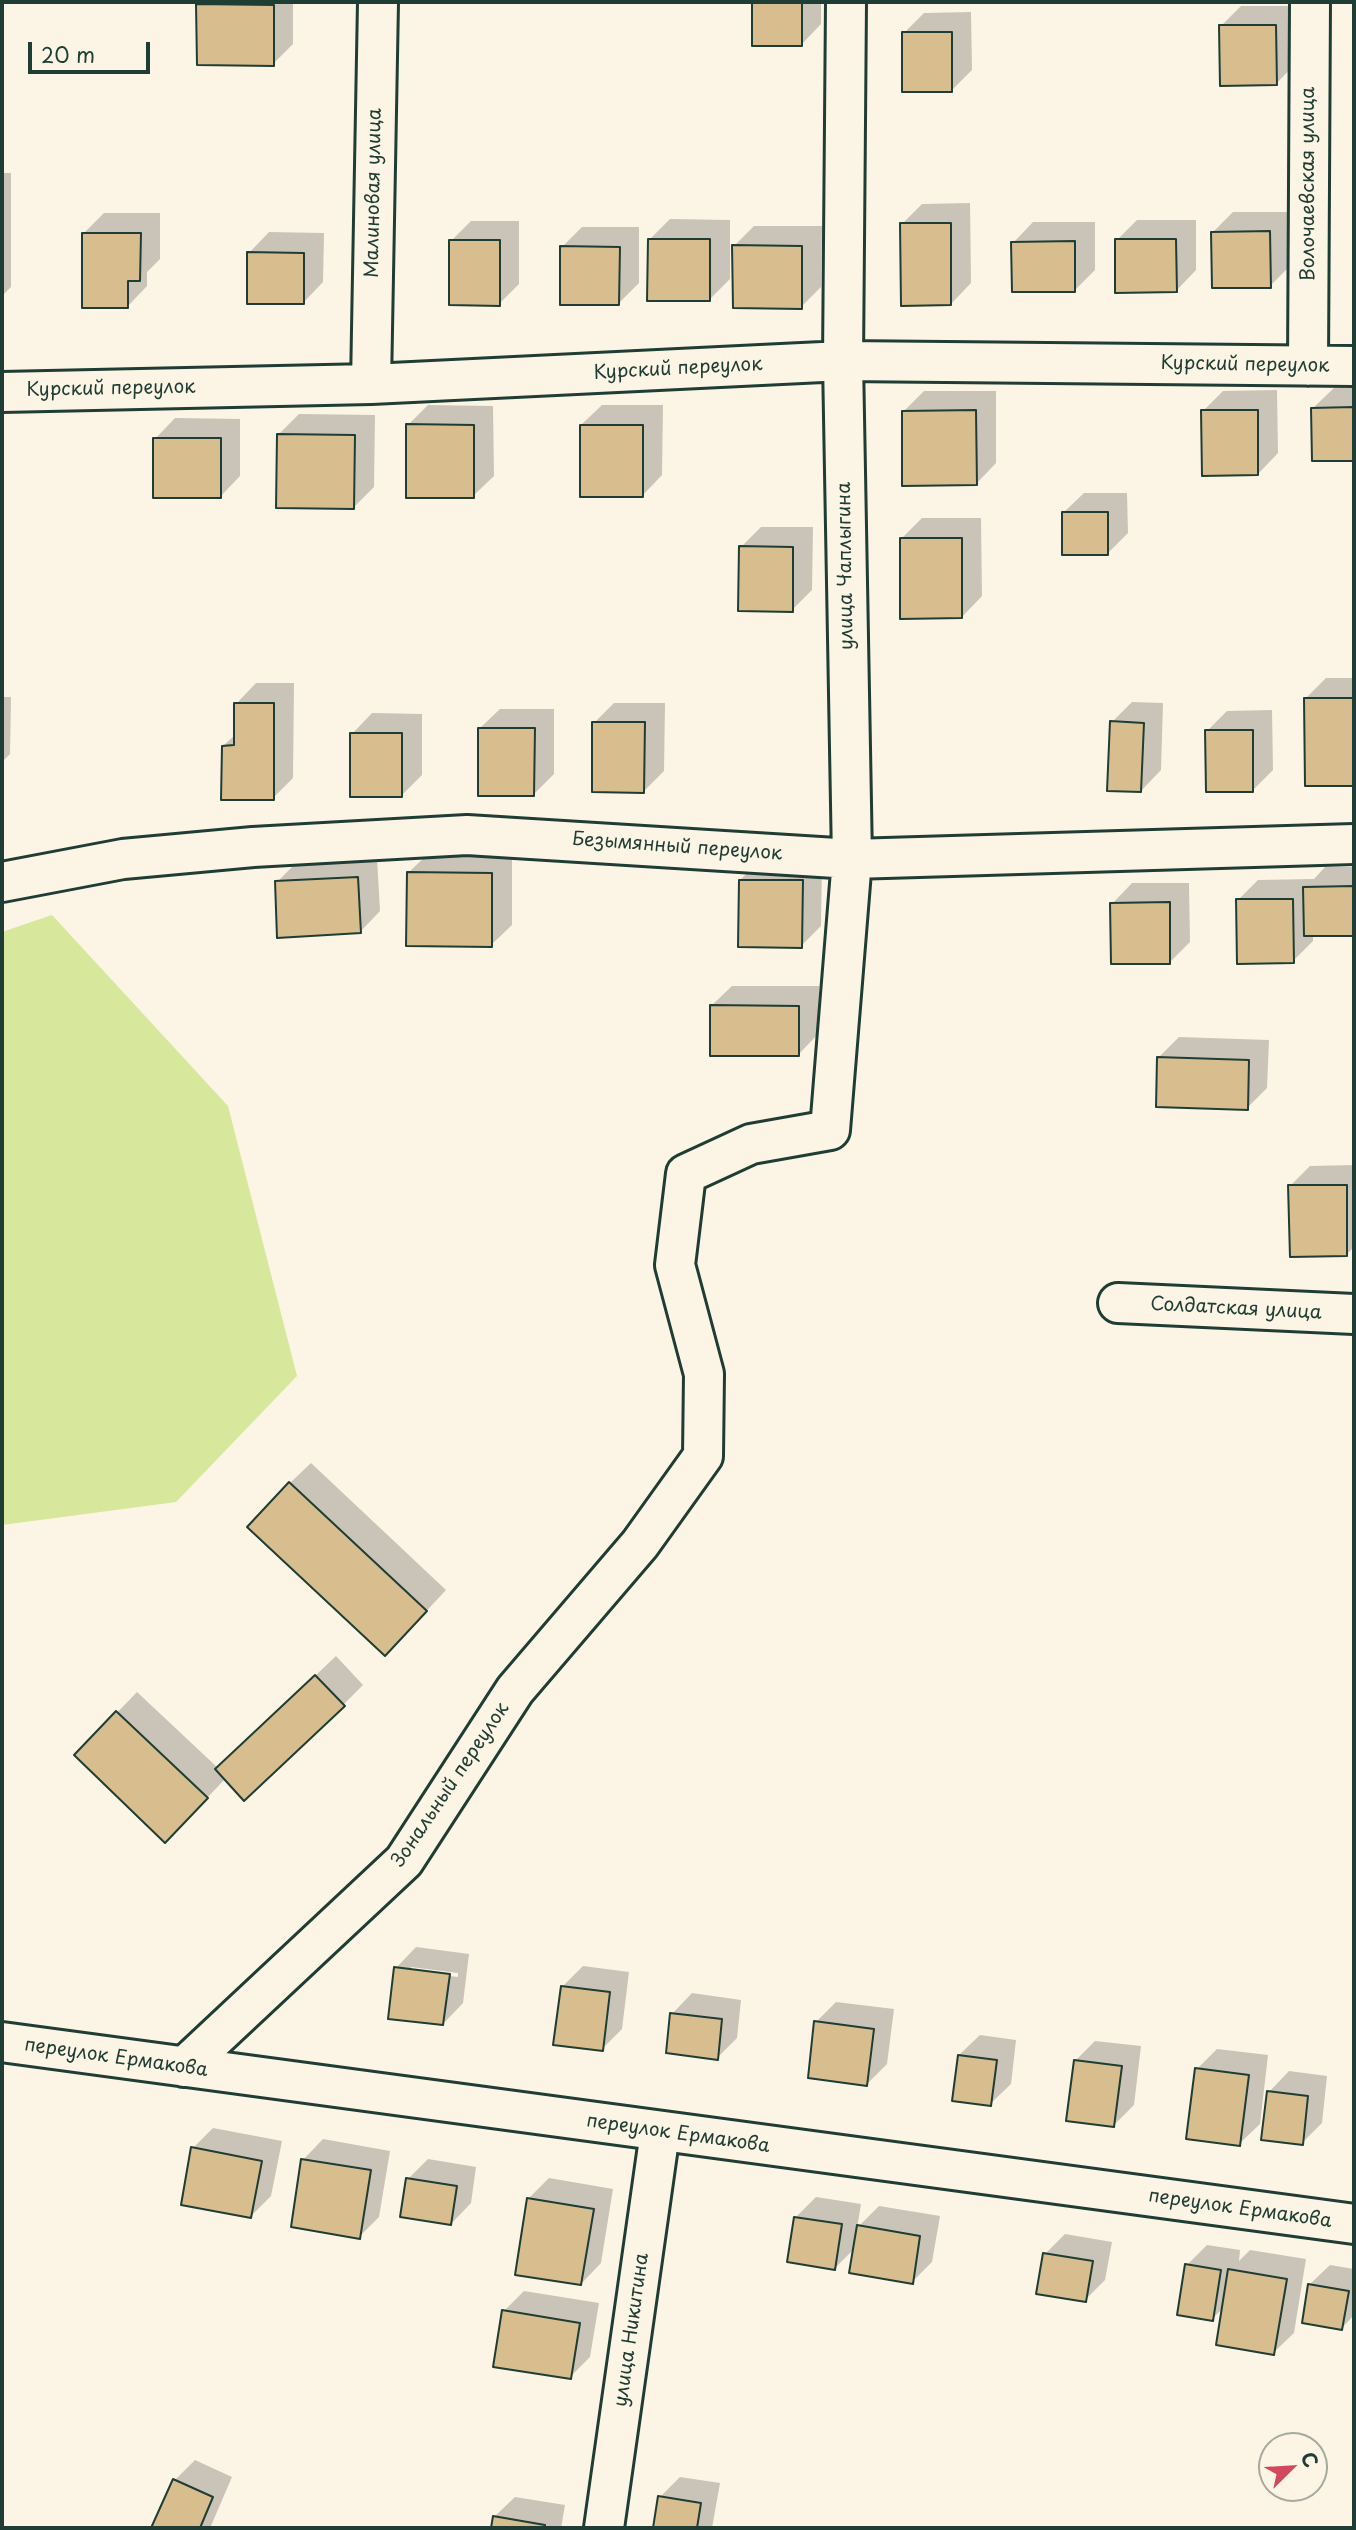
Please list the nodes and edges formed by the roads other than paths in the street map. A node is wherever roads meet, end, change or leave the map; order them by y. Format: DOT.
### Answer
graph roads {
  1 [pos="378,2"];
  2 [pos="846,2"];
  3 [pos="1310,2"];
  4 [pos="843,361"];
  5 [pos="1308,366"];
  6 [pos="1354,366"];
  7 [pos="371,384"];
  8 [pos="2,391"];
  9 [pos="1354,844"];
  10 [pos="852,859"];
  11 [pos="2,882"];
  12 [pos="831,1130"];
  13 [pos="1118,1303"];
  14 [pos="1354,1314"];
  15 [pos="2,2042"];
  16 [pos="184,2067"];
  17 [pos="660,2132"];
  18 [pos="1354,2224"];
  19 [pos="604,2528"];
  1 -- 7 [label="street, Малиновая улица"];
  2 -- 4 [label="street, улица Чаплыгина"];
  3 -- 5 [label="street, Волочаевская улица"];
  4 -- 5 [label="street, Курский переулок"];
  4 -- 7 [label="street, Курский переулок"];
  4 -- 10 [label="street, улица Чаплыгина"];
  5 -- 6 [label="street, Курский переулок"];
  7 -- 8 [label="street, Курский переулок"];
  9 -- 10 [label="street, Безымянный переулок"];
  10 -- 11 [label="street, Безымянный переулок"];
  10 -- 12 [label="street, улица Чаплыгина"];
  12 -- 16 [label="street, Зональный переулок"];
  13 -- 14 [label="street, Солдатская улица"];
  15 -- 16 [label="street, переулок Ермакова"];
  16 -- 17 [label="street, переулок Ермакова"];
  17 -- 18 [label="street, переулок Ермакова"];
  17 -- 19 [label="street, улица Никитина"];
}
